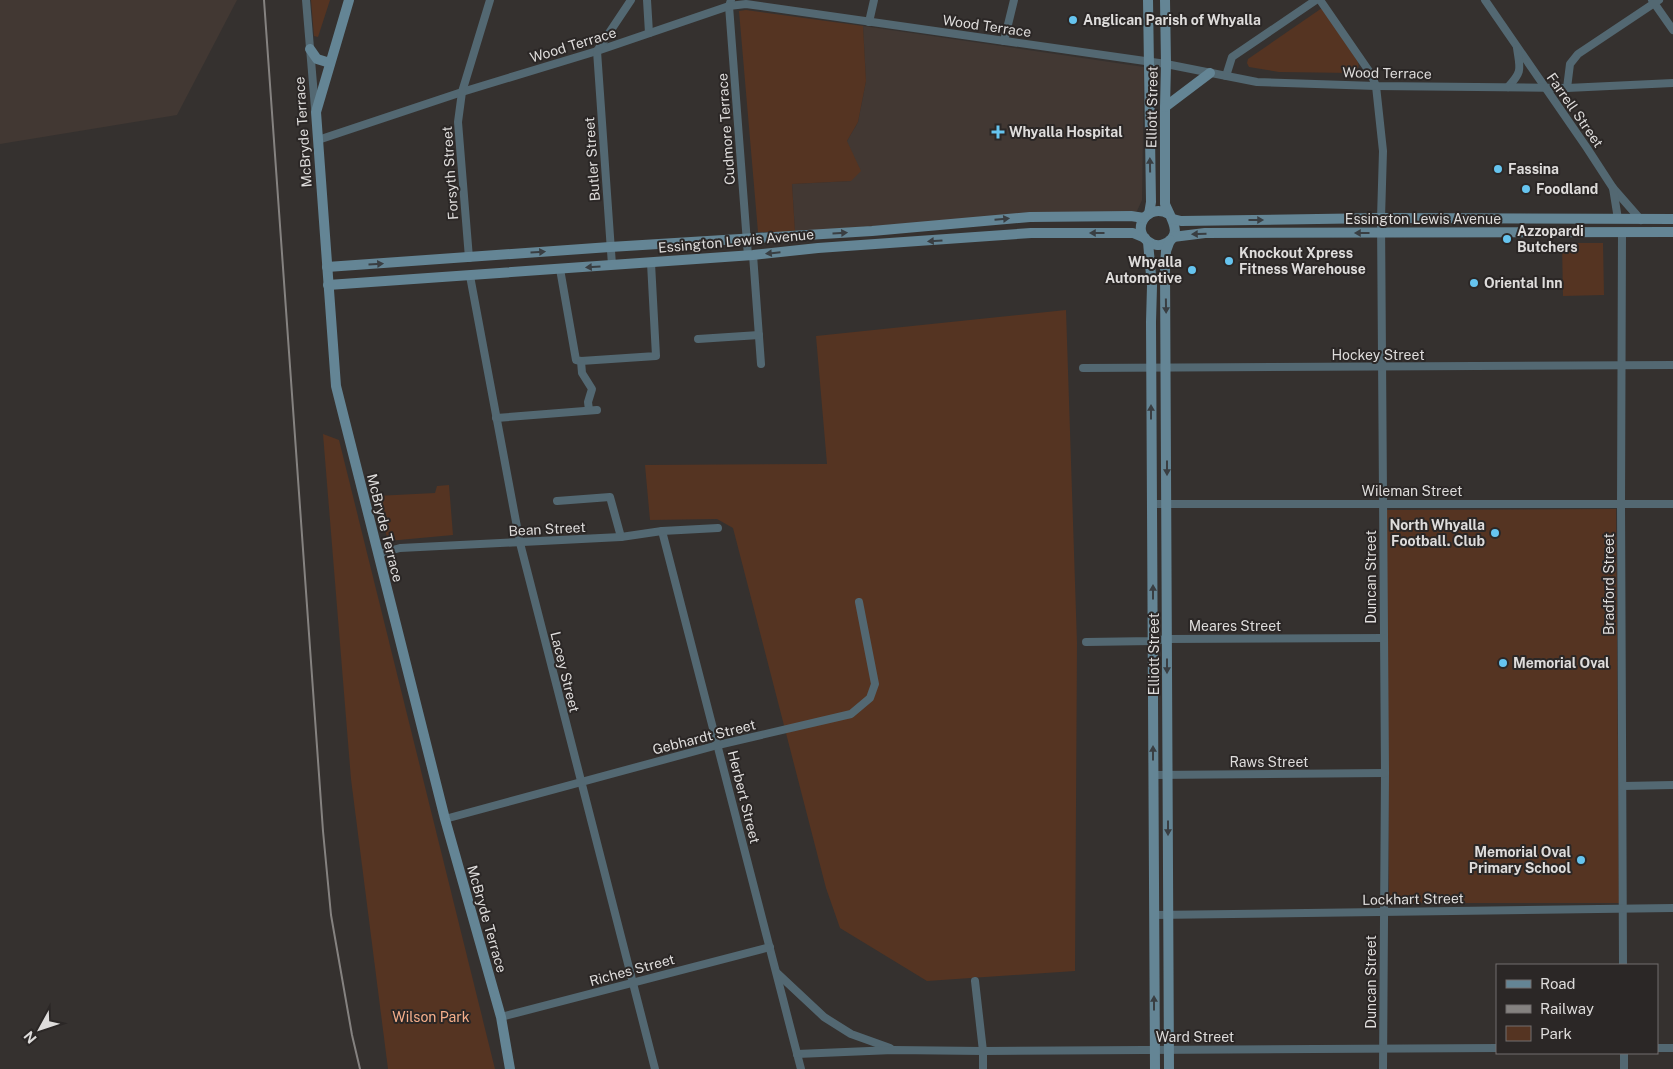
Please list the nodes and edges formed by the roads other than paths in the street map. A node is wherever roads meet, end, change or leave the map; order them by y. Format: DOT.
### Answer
graph roads {
  1 [pos="306,0"];
  2 [pos="349,0"];
  3 [pos="490,0"];
  4 [pos="631,0"];
  5 [pos="647,0"];
  6 [pos="874,0"];
  7 [pos="1014,0"];
  8 [pos="1148,0"];
  9 [pos="1165,0"];
  10 [pos="1316,0"];
  11 [pos="1320,0"];
  12 [pos="1485,0"];
  13 [pos="1655,1"];
  14 [pos="730,3"];
  15 [pos="869,22"];
  16 [pos="1673,30"];
  17 [pos="650,33"];
  18 [pos="1004,41"];
  19 [pos="1516,46"];
  20 [pos="310,49"];
  21 [pos="597,51"];
  22 [pos="1148,62"];
  23 [pos="330,63"];
  24 [pos="1166,64"];
  25 [pos="1210,73"];
  26 [pos="1226,76"];
  27 [pos="1673,83"];
  28 [pos="1376,86"];
  29 [pos="1508,87"];
  30 [pos="1544,87"];
  31 [pos="1567,88"];
  32 [pos="462,92"];
  33 [pos="1165,107"];
  34 [pos="316,112"];
  35 [pos="318,140"];
  36 [pos="1613,188"];
  37 [pos="1146,216"];
  38 [pos="1171,217"];
  39 [pos="1381,218"];
  40 [pos="1618,219"];
  41 [pos="1673,219"];
  42 [pos="1641,220"];
  43 [pos="1673,232"];
  44 [pos="1382,233"];
  45 [pos="1622,233"];
  46 [pos="747,239"];
  47 [pos="1171,239"];
  48 [pos="1146,240"];
  49 [pos="610,247"];
  50 [pos="751,256"];
  51 [pos="468,258"];
  52 [pos="651,262"];
  53 [pos="612,265"];
  54 [pos="327,267"];
  55 [pos="560,269"];
  56 [pos="470,276"];
  57 [pos="328,285"];
  58 [pos="759,335"];
  59 [pos="698,339"];
  60 [pos="582,361"];
  61 [pos="761,364"];
  62 [pos="1621,365"];
  63 [pos="1673,365"];
  64 [pos="1084,368"];
  65 [pos="1167,368"];
  66 [pos="1382,368"];
  67 [pos="1151,369"];
  68 [pos="496,418"];
  69 [pos="557,501"];
  70 [pos="1152,504"];
  71 [pos="1384,504"];
  72 [pos="1621,504"];
  73 [pos="1673,504"];
  74 [pos="1167,505"];
  75 [pos="718,528"];
  76 [pos="662,531"];
  77 [pos="621,537"];
  78 [pos="520,543"];
  79 [pos="378,554"];
  80 [pos="859,602"];
  81 [pos="1384,638"];
  82 [pos="1167,639"];
  83 [pos="1153,641"];
  84 [pos="1086,642"];
  85 [pos="718,746"];
  86 [pos="1385,773"];
  87 [pos="1153,775"];
  88 [pos="1168,775"];
  89 [pos="581,783"];
  90 [pos="1673,785"];
  91 [pos="1623,786"];
  92 [pos="445,819"];
  93 [pos="1673,908"];
  94 [pos="1622,909"];
  95 [pos="1384,912"];
  96 [pos="1168,914"];
  97 [pos="1154,915"];
  98 [pos="770,947"];
  99 [pos="1623,964"];
  100 [pos="777,973"];
  101 [pos="633,982"];
  102 [pos="975,982"];
  103 [pos="501,1017"];
  104 [pos="1496,1048"];
  105 [pos="1658,1048"];
  106 [pos="1673,1048"];
  107 [pos="1154,1049"];
  108 [pos="1383,1049"];
  109 [pos="508,1050"];
  110 [pos="893,1050"];
  111 [pos="1169,1050"];
  112 [pos="983,1051"];
  113 [pos="797,1054"];
  114 [pos="1624,1054"];
  115 [pos="510,1069"];
  116 [pos="514,1069"];
  117 [pos="655,1069"];
  118 [pos="801,1069"];
  119 [pos="983,1069"];
  120 [pos="1155,1069"];
  121 [pos="1169,1069"];
  122 [pos="1383,1069"];
  123 [pos="1624,1069"];
  1 -- 20 [label="street, McBryde Terrace"];
  2 -- 23 [label="main road"];
  3 -- 32 [label="street, Forsyth Street"];
  4 -- 21 [label="street"];
  5 -- 17 [label="street"];
  6 -- 15 [label="street"];
  7 -- 18 [label="street"];
  8 -- 22 [label="main road, Elliott Street"];
  9 -- 24 [label="main road, Elliott Street"];
  10 -- 26 [label="street"];
  11 -- 28 [label="street"];
  12 -- 19 [label="street, Farrell Street"];
  13 -- 16 [label="street"];
  13 -- 31 [label="street"];
  14 -- 15 [label="street, Wood Terrace"];
  14 -- 17 [label="street, Wood Terrace"];
  14 -- 46 [label="street, Cudmore Terrace"];
  15 -- 18 [label="street, Wood Terrace"];
  17 -- 21 [label="street, Wood Terrace"];
  18 -- 22 [label="street, Wood Terrace"];
  19 -- 29 [label="street, Farrell Street"];
  19 -- 30 [label="street, Farrell Street"];
  20 -- 23 [label="main road"];
  20 -- 34 [label="street, McBryde Terrace"];
  21 -- 32 [label="street, Wood Terrace"];
  21 -- 49 [label="street, Butler Street"];
  22 -- 24 [label="street, Wood Terrace"];
  37 -- 22 [label="main road, Elliott Street, one-way"];
  23 -- 34 [label="main road"];
  24 -- 25 [label="street, Wood Terrace"];
  24 -- 33 [label="main road, Elliott Street"];
  25 -- 26 [label="street, Wood Terrace"];
  25 -- 33 [label="main road"];
  26 -- 28 [label="street, Wood Terrace"];
  27 -- 31 [label="street, Wood Terrace"];
  28 -- 29 [label="street, Wood Terrace"];
  28 -- 39 [label="street, Duncan Street"];
  29 -- 30 [label="street, Wood Terrace"];
  30 -- 31 [label="street, Wood Terrace"];
  30 -- 36 [label="street, Farrell Street"];
  32 -- 35 [label="street, Wood Terrace"];
  32 -- 51 [label="street, Forsyth Street"];
  33 -- 38 [label="main road, Elliott Street"];
  34 -- 35 [label="main road, McBryde Terrace"];
  35 -- 54 [label="main road, McBryde Terrace"];
  36 -- 40 [label="street, Farrell Street"];
  36 -- 42 [label="street, Farrell Street"];
  37 -- 38 [label="main road"];
  46 -- 37 [label="main road, Essington Lewis Avenue, one-way"];
  37 -- 48 [label="main road"];
  38 -- 39 [label="main road, Essington Lewis Avenue, one-way"];
  38 -- 47 [label="main road"];
  39 -- 40 [label="main road, Essington Lewis Avenue"];
  39 -- 44 [label="street, Duncan Street"];
  40 -- 42 [label="main road, Essington Lewis Avenue"];
  40 -- 45 [label="main road"];
  41 -- 42 [label="main road, Essington Lewis Avenue"];
  43 -- 45 [label="main road, Essington Lewis Avenue"];
  44 -- 45 [label="main road, Essington Lewis Avenue"];
  44 -- 47 [label="main road, Essington Lewis Avenue, one-way"];
  44 -- 66 [label="street, Duncan Street"];
  45 -- 62 [label="street, Bradford Street"];
  46 -- 49 [label="main road, Essington Lewis Avenue"];
  46 -- 50 [label="street, Cudmore Terrace"];
  47 -- 48 [label="main road"];
  47 -- 65 [label="main road, Elliott Street, one-way"];
  48 -- 50 [label="main road, Essington Lewis Avenue, one-way"];
  48 -- 67 [label="main road, Elliott Street"];
  51 -- 49 [label="main road, Essington Lewis Avenue, one-way"];
  49 -- 53 [label="street, Butler Street"];
  50 -- 52 [label="main road, Essington Lewis Avenue"];
  50 -- 58 [label="street, Cudmore Terrace"];
  54 -- 51 [label="main road, Essington Lewis Avenue, one-way"];
  51 -- 56 [label="main road"];
  52 -- 53 [label="main road, Essington Lewis Avenue"];
  52 -- 60 [label="street"];
  53 -- 55 [label="main road, Essington Lewis Avenue, one-way"];
  54 -- 57 [label="main road, McBryde Terrace"];
  55 -- 56 [label="main road, Essington Lewis Avenue"];
  55 -- 60 [label="street"];
  56 -- 57 [label="main road, Essington Lewis Avenue"];
  56 -- 68 [label="street, Lacey Street"];
  57 -- 79 [label="main road, McBryde Terrace"];
  58 -- 59 [label="street"];
  58 -- 61 [label="street, Cudmore Terrace"];
  60 -- 68 [label="street"];
  62 -- 63 [label="street, Hockey Street"];
  62 -- 66 [label="street, Hockey Street"];
  62 -- 72 [label="street, Bradford Street"];
  64 -- 67 [label="street, Hockey Street"];
  65 -- 66 [label="street, Hockey Street"];
  65 -- 67 [label="street, Hockey Street"];
  65 -- 74 [label="main road, Elliott Street, one-way"];
  66 -- 71 [label="street, Duncan Street"];
  70 -- 67 [label="main road, Elliott Street, one-way"];
  68 -- 78 [label="street, Lacey Street"];
  69 -- 77 [label="street"];
  70 -- 74 [label="street, Wileman Street"];
  83 -- 70 [label="main road, Elliott Street, one-way"];
  71 -- 72 [label="street, Wileman Street"];
  71 -- 74 [label="street, Wileman Street"];
  71 -- 81 [label="street, Duncan Street"];
  72 -- 73 [label="street, Wileman Street"];
  72 -- 91 [label="street, Bradford Street"];
  74 -- 82 [label="main road, Elliott Street"];
  75 -- 76 [label="street, Bean Street"];
  76 -- 77 [label="street, Bean Street"];
  76 -- 85 [label="street, Herbert Street"];
  77 -- 78 [label="street, Bean Street"];
  78 -- 79 [label="street, Bean Street"];
  78 -- 89 [label="street, Lacey Street"];
  79 -- 92 [label="main road, McBryde Terrace"];
  80 -- 85 [label="street, Gebhardt Street"];
  81 -- 82 [label="street, Meares Street"];
  81 -- 86 [label="street, Duncan Street"];
  82 -- 83 [label="street, Meares Street"];
  82 -- 88 [label="main road, Elliott Street, one-way"];
  83 -- 84 [label="street, Meares Street"];
  87 -- 83 [label="main road, Elliott Street, one-way"];
  85 -- 89 [label="street, Gebhardt Street"];
  85 -- 98 [label="street, Herbert Street"];
  86 -- 88 [label="street, Raws Street"];
  86 -- 95 [label="street, Duncan Street"];
  87 -- 88 [label="street, Raws Street"];
  87 -- 97 [label="main road, Elliott Street"];
  88 -- 96 [label="main road, Elliott Street, one-way"];
  89 -- 92 [label="street, Gebhardt Street"];
  89 -- 101 [label="street, Lacey Street"];
  90 -- 91 [label="street"];
  91 -- 94 [label="street, Bradford Street"];
  92 -- 103 [label="main road, McBryde Terrace"];
  93 -- 94 [label="street, Lockhart Street"];
  94 -- 95 [label="street, Lockhart Street"];
  94 -- 99 [label="street, Bradford Street"];
  95 -- 96 [label="street, Lockhart Street"];
  95 -- 108 [label="street, Duncan Street"];
  96 -- 97 [label="street, Lockhart Street"];
  96 -- 111 [label="main road, Elliott Street"];
  107 -- 97 [label="main road, Elliott Street, one-way"];
  98 -- 100 [label="street, Herbert Street"];
  98 -- 101 [label="street, Riches Street"];
  100 -- 110 [label="street, Ward Street"];
  100 -- 113 [label="street, Herbert Street"];
  101 -- 103 [label="street, Riches Street"];
  101 -- 117 [label="street, Lacey Street"];
  102 -- 112 [label="street"];
  103 -- 109 [label="main road, McBryde Terrace"];
  104 -- 108 [label="street, Ward Street"];
  105 -- 106 [label="street"];
  107 -- 111 [label="street, Ward Street"];
  107 -- 112 [label="street, Ward Street"];
  107 -- 120 [label="main road, Elliott Street"];
  108 -- 111 [label="street, Ward Street"];
  108 -- 122 [label="street, Duncan Street"];
  109 -- 115 [label="main road, McBryde Terrace"];
  109 -- 116 [label="main road, McBryde Terrace"];
  110 -- 112 [label="street, Ward Street"];
  110 -- 113 [label="street, Ward Street"];
  111 -- 121 [label="main road, Elliott Street"];
  112 -- 119 [label="street"];
  113 -- 118 [label="street, Herbert Street"];
  114 -- 123 [label="street"];
}
